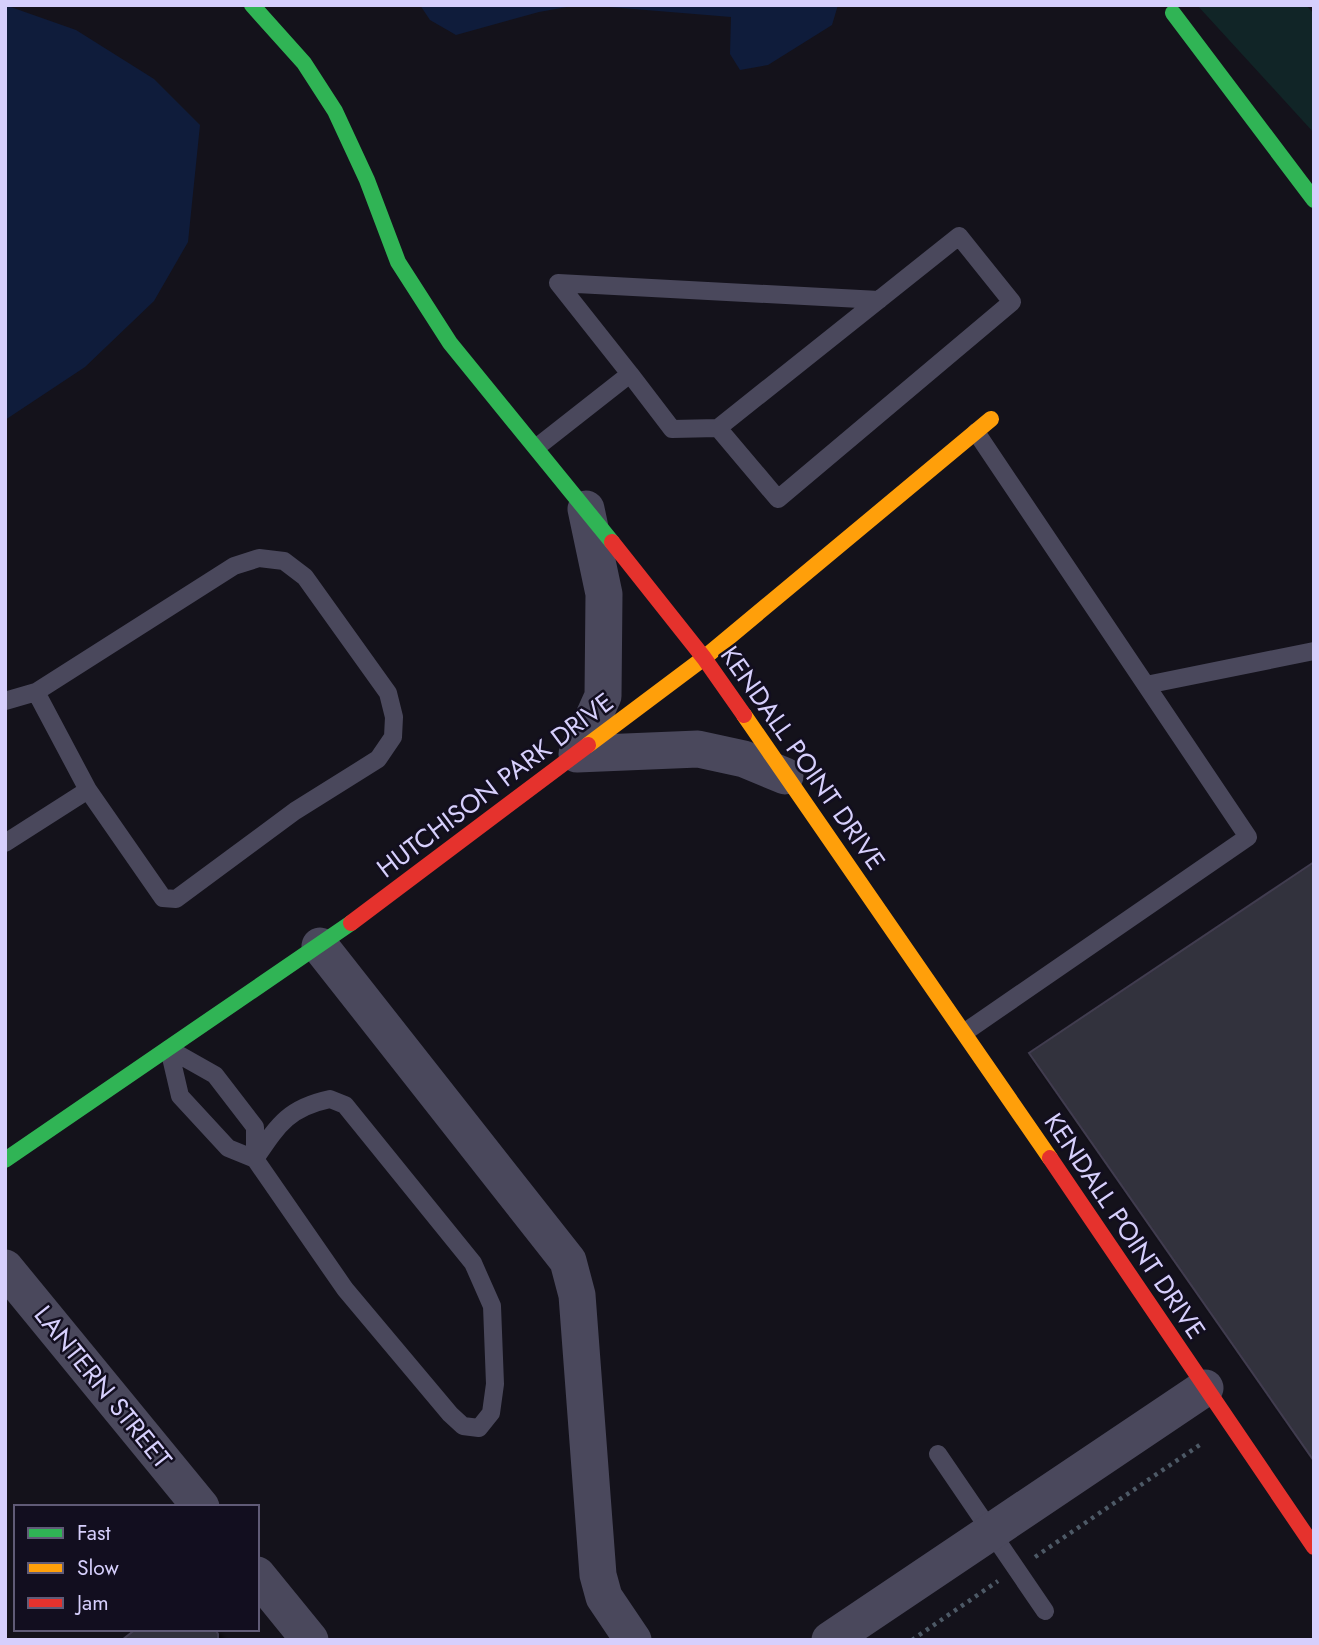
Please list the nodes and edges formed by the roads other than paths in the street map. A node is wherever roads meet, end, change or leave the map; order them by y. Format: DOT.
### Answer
graph roads {
  1 [pos="252,5"];
  2 [pos="1170,9"];
  3 [pos="1276,124"];
  4 [pos="1314,200"];
  5 [pos="879,299"];
  6 [pos="630,374"];
  7 [pos="991,419"];
  8 [pos="718,428"];
  9 [pos="976,432"];
  10 [pos="537,447"];
  11 [pos="586,509"];
  12 [pos="1314,651"];
  13 [pos="704,658"];
  14 [pos="1146,685"];
  15 [pos="36,692"];
  16 [pos="5,701"];
  17 [pos="577,754"];
  18 [pos="785,776"];
  19 [pos="88,790"];
  20 [pos="5,843"];
  21 [pos="320,946"];
  22 [pos="965,1032"];
  23 [pos="169,1049"];
  24 [pos="255,1159"];
  25 [pos="5,1160"];
  26 [pos="5,1268"];
  27 [pos="1205,1388"];
  28 [pos="938,1454"];
  29 [pos="199,1505"];
  30 [pos="991,1532"];
  31 [pos="1314,1547"];
  32 [pos="259,1577"];
  33 [pos="1045,1611"];
  34 [pos="310,1640"];
  35 [pos="633,1640"];
  36 [pos="830,1640"];
  1 -- 10 [label="main road, KENDALL POINT DRIVE"];
  2 -- 3 [label="main road"];
  2 -- 4 [label="main road"];
  5 -- 6 [label="lane"];
  5 -- 8 [label="lane"];
  5 -- 8 [label="lane"];
  6 -- 8 [label="lane"];
  6 -- 10 [label="lane"];
  7 -- 9 [label="main road, HUTCHISON PARK DRIVE"];
  9 -- 13 [label="main road, HUTCHISON PARK DRIVE"];
  9 -- 14 [label="lane"];
  10 -- 11 [label="main road, KENDALL POINT DRIVE"];
  11 -- 13 [label="main road, KENDALL POINT DRIVE"];
  11 -- 17 [label="street"];
  12 -- 14 [label="lane"];
  13 -- 17 [label="main road, HUTCHISON PARK DRIVE"];
  13 -- 18 [label="main road, KENDALL POINT DRIVE"];
  14 -- 22 [label="lane"];
  15 -- 16 [label="lane"];
  15 -- 19 [label="lane"];
  15 -- 19 [label="lane"];
  17 -- 18 [label="street"];
  17 -- 21 [label="main road, HUTCHISON PARK DRIVE"];
  18 -- 22 [label="main road, KENDALL POINT DRIVE"];
  19 -- 20 [label="lane"];
  21 -- 23 [label="main road, HUTCHISON PARK DRIVE"];
  21 -- 35 [label="street"];
  22 -- 27 [label="main road, KENDALL POINT DRIVE"];
  23 -- 24 [label="lane"];
  23 -- 24 [label="lane"];
  23 -- 25 [label="main road, HUTCHISON PARK DRIVE"];
  24 -- 24 [label="lane"];
  26 -- 29 [label="street, LANTERN STREET"];
  27 -- 30 [label="street"];
  27 -- 31 [label="main road, KENDALL POINT DRIVE"];
  28 -- 30 [label="lane"];
  30 -- 33 [label="lane"];
  30 -- 36 [label="street"];
  32 -- 34 [label="street"];
}
